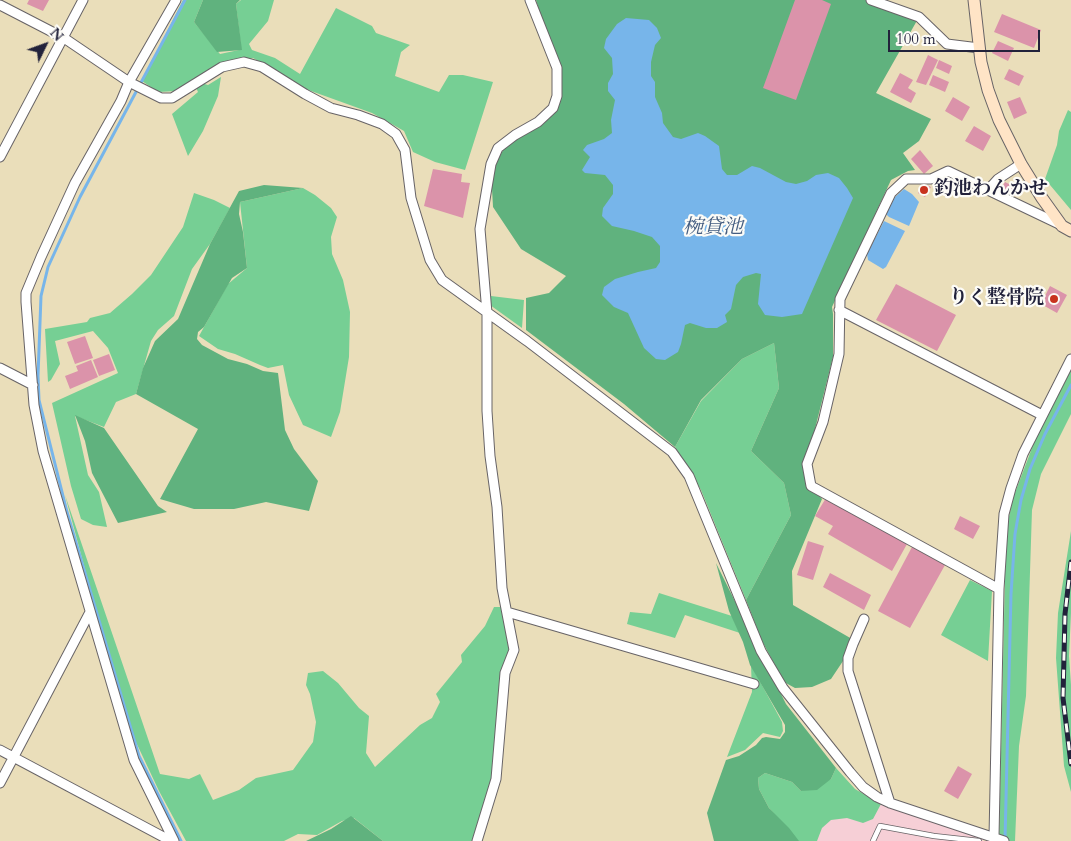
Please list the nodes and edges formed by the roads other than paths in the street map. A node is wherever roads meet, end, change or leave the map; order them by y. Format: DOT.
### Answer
graph roads {
  1 [pos="83,0"];
  2 [pos="176,0"];
  3 [pos="530,0"];
  4 [pos="871,0"];
  5 [pos="974,0"];
  6 [pos="0,5"];
  7 [pos="64,38"];
  8 [pos="979,48"];
  9 [pos="129,82"];
  10 [pos="0,158"];
  11 [pos="1021,164"];
  12 [pos="988,190"];
  13 [pos="1067,229"];
  14 [pos="839,310"];
  15 [pos="487,313"];
  16 [pos="1071,359"];
  17 [pos="0,368"];
  18 [pos="33,385"];
  19 [pos="1042,415"];
  20 [pos="999,589"];
  21 [pos="90,612"];
  22 [pos="507,612"];
  23 [pos="864,619"];
  24 [pos="754,684"];
  25 [pos="0,750"];
  26 [pos="14,757"];
  27 [pos="0,782"];
  28 [pos="890,803"];
  29 [pos="989,837"];
  30 [pos="173,841"];
  31 [pos="476,841"];
  32 [pos="873,841"];
  33 [pos="979,841"];
  34 [pos="1004,841"];
  1 -- 7 [label="street"];
  2 -- 9 [label="street"];
  3 -- 15 [label="street"];
  4 -- 8 [label="street"];
  5 -- 8 [label="main road"];
  6 -- 7 [label="street"];
  7 -- 9 [label="street"];
  7 -- 10 [label="street"];
  8 -- 11 [label="main road"];
  9 -- 15 [label="street"];
  9 -- 18 [label="street"];
  11 -- 12 [label="street"];
  11 -- 13 [label="main road"];
  12 -- 13 [label="street"];
  12 -- 14 [label="street"];
  14 -- 19 [label="street"];
  14 -- 20 [label="street"];
  15 -- 22 [label="street"];
  15 -- 28 [label="street"];
  16 -- 19 [label="street"];
  17 -- 18 [label="street"];
  18 -- 21 [label="street"];
  19 -- 20 [label="street"];
  20 -- 29 [label="street"];
  21 -- 26 [label="street"];
  21 -- 30 [label="street"];
  22 -- 24 [label="street"];
  22 -- 31 [label="street"];
  23 -- 28 [label="street"];
  25 -- 26 [label="street"];
  26 -- 27 [label="street"];
  26 -- 30 [label="street"];
  28 -- 29 [label="street"];
  29 -- 34 [label="street"];
  32 -- 33 [label="lane"];
}
